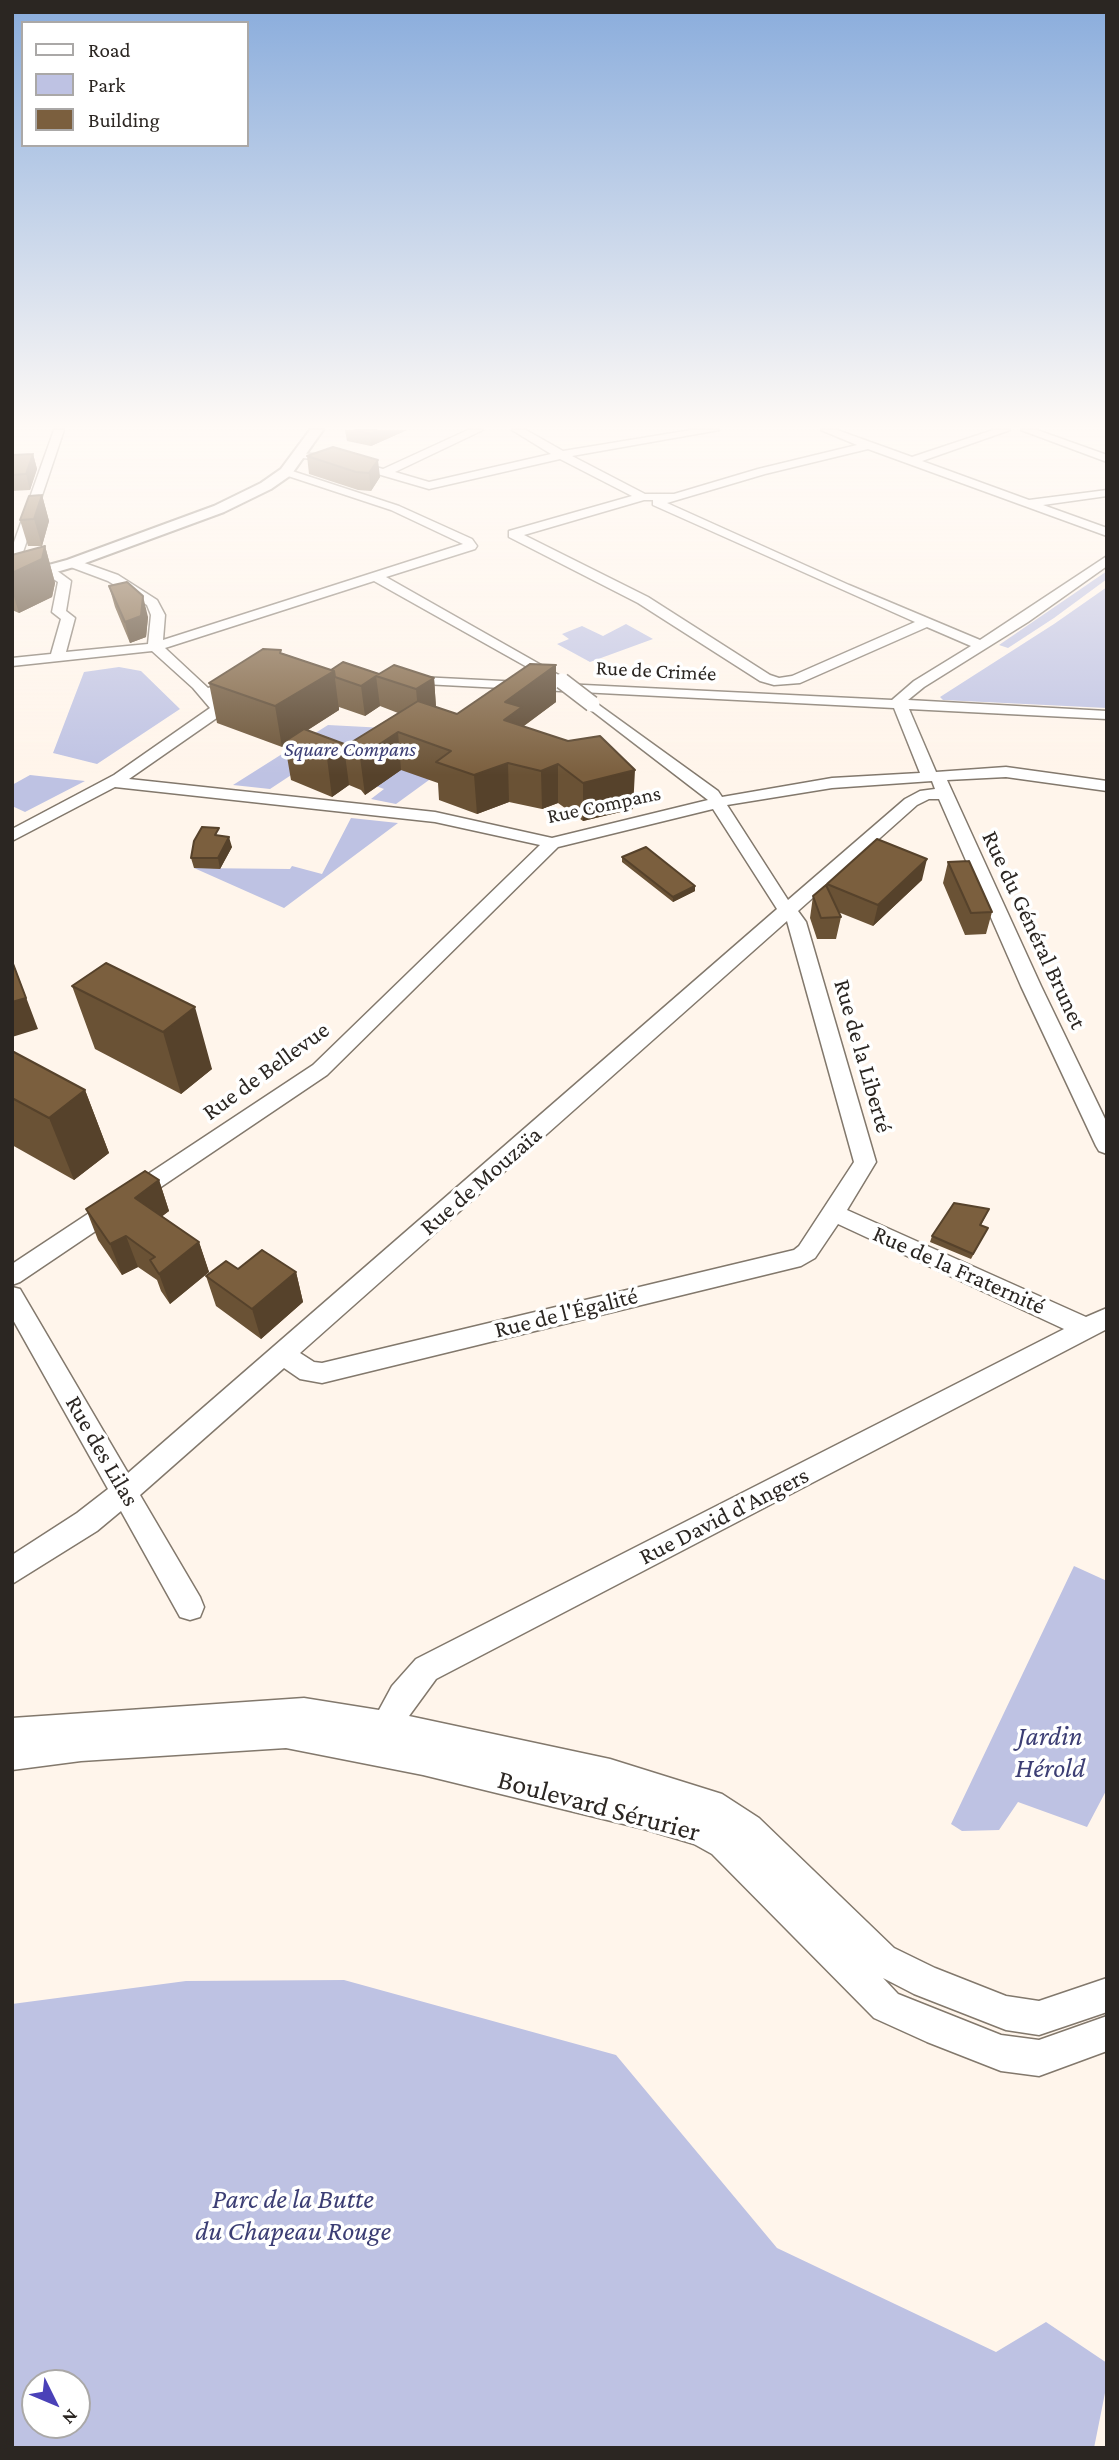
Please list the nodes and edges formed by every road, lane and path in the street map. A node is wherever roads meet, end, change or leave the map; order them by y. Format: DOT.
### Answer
graph roads {
  1 [pos="122,545"];
  2 [pos="470,545"];
  3 [pos="534,545"];
  4 [pos="750,545"];
  5 [pos="13,560"];
  6 [pos="1107,560"];
  7 [pos="72,563"];
  8 [pos="49,569"];
  9 [pos="374,576"];
  10 [pos="12,580"];
  11 [pos="925,623"];
  12 [pos="981,645"];
  13 [pos="155,647"];
  14 [pos="57,658"];
  15 [pos="12,662"];
  16 [pos="261,677"];
  17 [pos="387,679"];
  18 [pos="206,693"];
  19 [pos="900,706"];
  20 [pos="1107,715"];
  21 [pos="112,782"];
  22 [pos="1107,786"];
  23 [pos="934,788"];
  24 [pos="719,802"];
  25 [pos="12,836"];
  26 [pos="552,843"];
  27 [pos="788,909"];
  28 [pos="1107,1146"];
  29 [pos="834,1213"];
  30 [pos="12,1276"];
  31 [pos="12,1296"];
  32 [pos="1096,1322"];
  33 [pos="283,1354"];
  34 [pos="125,1492"];
  35 [pos="12,1571"];
  36 [pos="190,1606"];
  37 [pos="12,1733"];
  38 [pos="380,1737"];
  39 [pos="12,1755"];
  40 [pos="1107,1995"];
  41 [pos="1107,2033"];
  1 -- 7 [label="main road"];
  2 -- 9 [label="street"];
  3 -- 11 [label="street"];
  4 -- 11 [label="street"];
  5 -- 8 [label="street"];
  6 -- 12 [label="street"];
  7 -- 8 [label="main road"];
  7 -- 13 [label="street"];
  8 -- 10 [label="main road"];
  8 -- 14 [label="street"];
  9 -- 13 [label="street"];
  9 -- 24 [label="street, Rue de la Liberté, bridge"];
  11 -- 12 [label="street"];
  12 -- 19 [label="street"];
  13 -- 14 [label="street"];
  13 -- 18 [label="street"];
  14 -- 15 [label="street"];
  16 -- 18 [label="street"];
  17 -- 19 [label="street, Rue de Crimée"];
  18 -- 21 [label="street"];
  19 -- 20 [label="street, Rue de Crimée"];
  19 -- 23 [label="street, Rue du Général Brunet"];
  21 -- 25 [label="street"];
  21 -- 26 [label="street, Rue Compans"];
  22 -- 23 [label="street, Rue Compans"];
  23 -- 24 [label="street, Rue Compans"];
  23 -- 27 [label="street, Rue de Mouzaïa"];
  23 -- 28 [label="street, Rue du Général Brunet"];
  24 -- 26 [label="street, Rue Compans"];
  24 -- 27 [label="street, Rue de la Liberté"];
  26 -- 30 [label="street, Rue de Bellevue"];
  27 -- 29 [label="street, Rue de la Liberté"];
  27 -- 33 [label="street, Rue de Mouzaïa"];
  29 -- 32 [label="street, Rue de la Fraternité"];
  29 -- 33 [label="street, Rue de l'Égalité"];
  31 -- 34 [label="street, Rue des Lilas"];
  32 -- 38 [label="street, Rue David d'Angers"];
  33 -- 34 [label="street, Rue de Mouzaïa"];
  34 -- 35 [label="street, Rue de Mouzaïa"];
  34 -- 36 [label="street, Rue des Lilas"];
  37 -- 38 [label="street, Boulevard Sérurier"];
  38 -- 39 [label="street, Boulevard Sérurier"];
  38 -- 40 [label="street, Boulevard Sérurier"];
  38 -- 41 [label="street, Boulevard Sérurier"];
}
